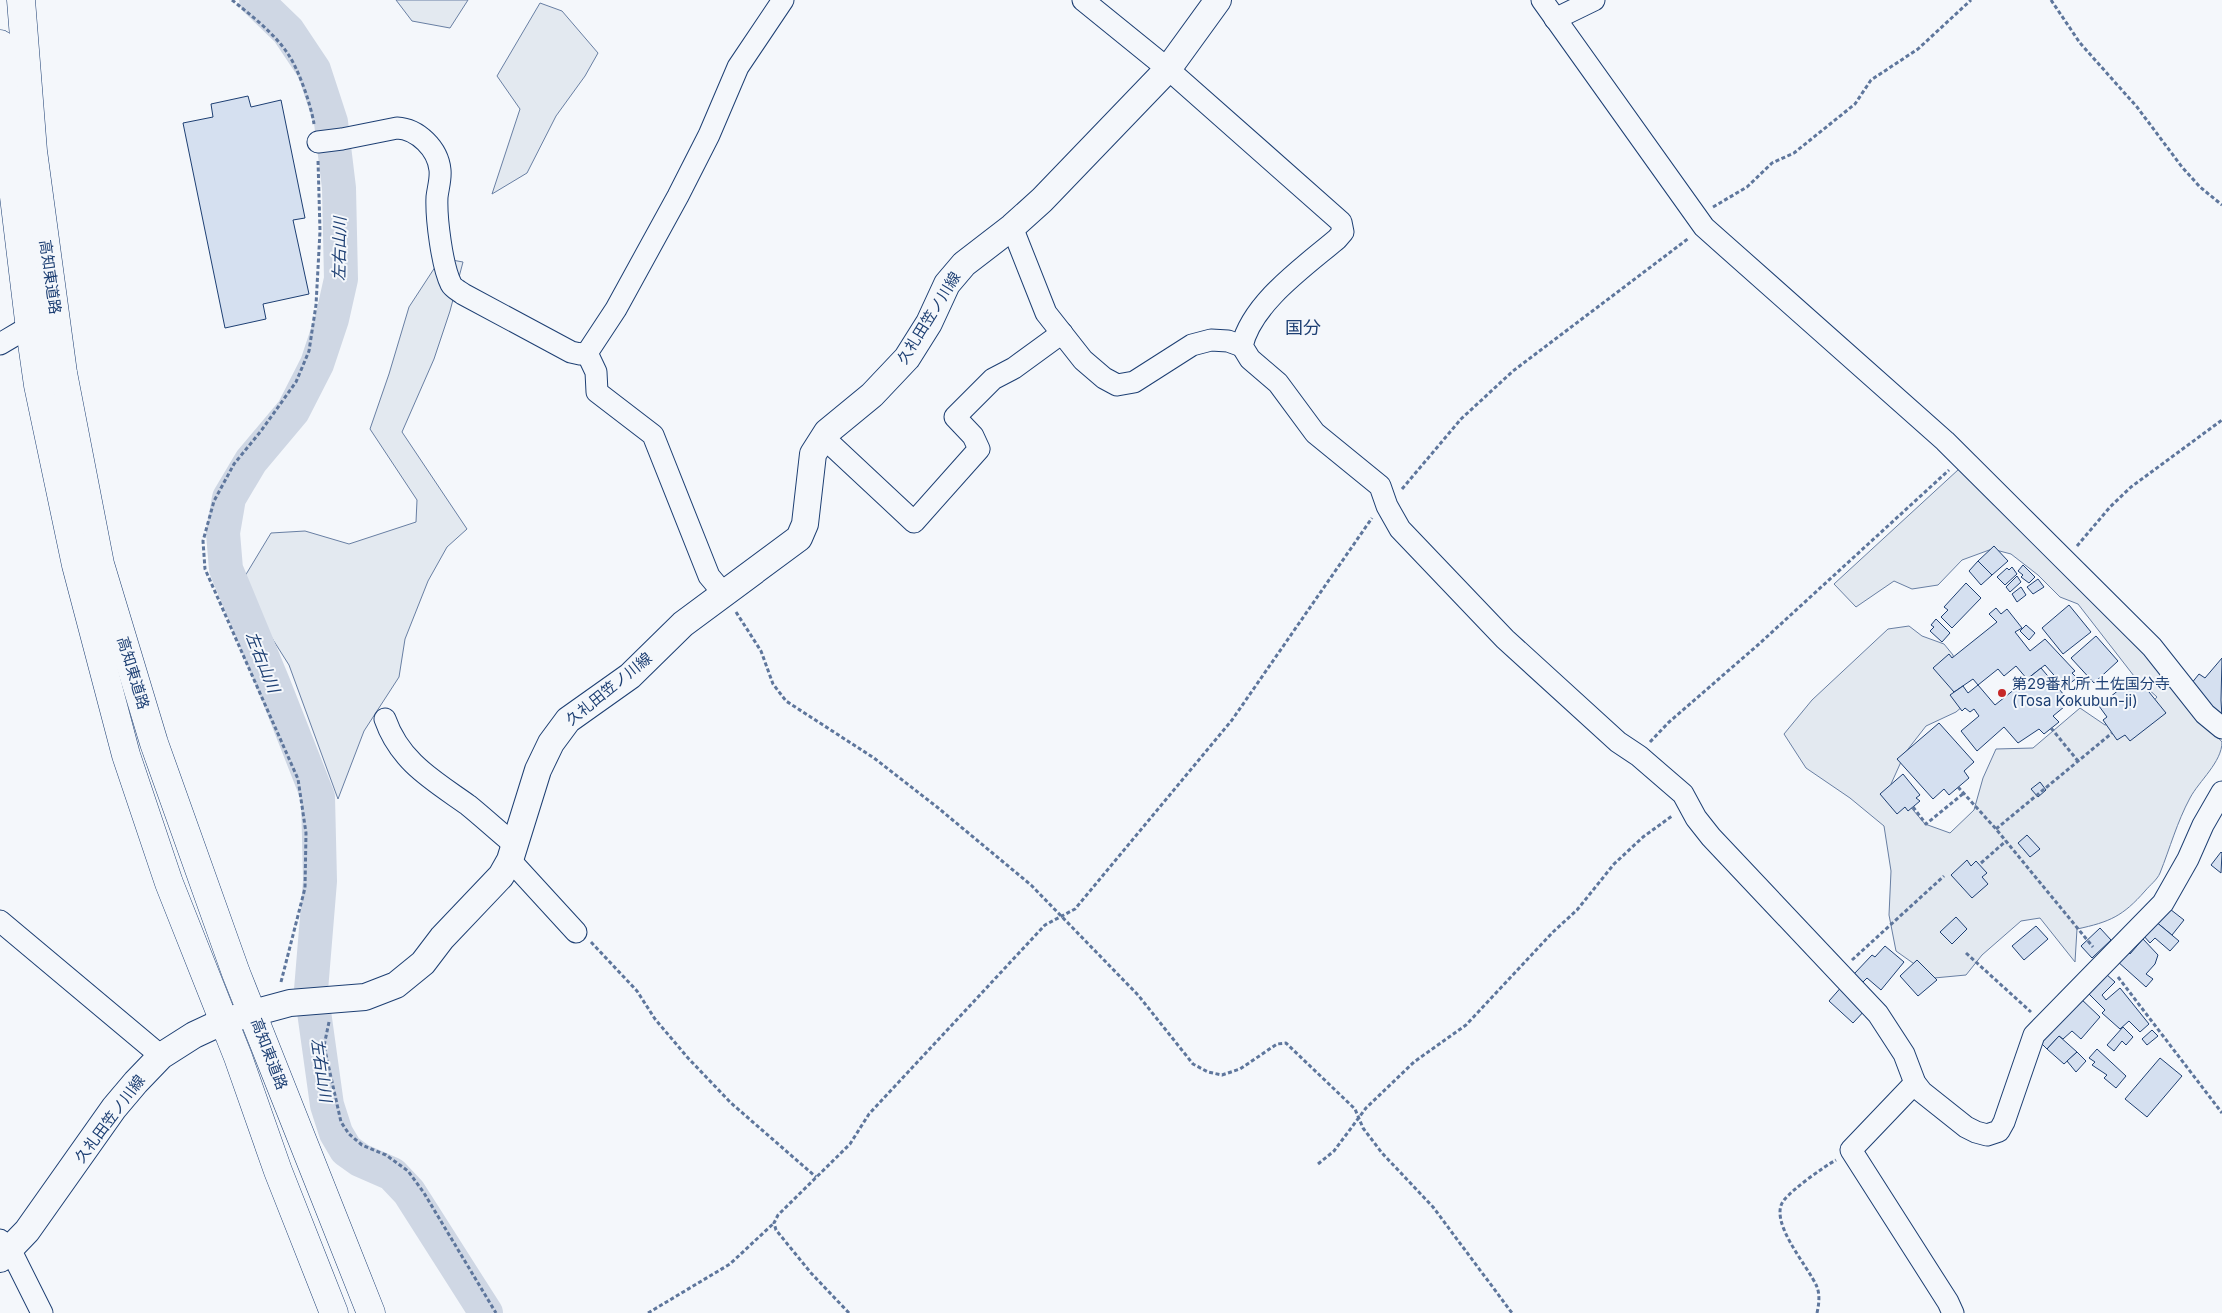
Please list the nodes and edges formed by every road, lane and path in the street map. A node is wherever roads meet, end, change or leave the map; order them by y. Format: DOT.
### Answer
graph roads {
  1 [pos="21,0"];
  2 [pos="232,0"];
  3 [pos="784,0"];
  4 [pos="1083,0"];
  5 [pos="1218,0"];
  6 [pos="1542,0"];
  7 [pos="1594,0"];
  8 [pos="1971,0"];
  9 [pos="2051,0"];
  10 [pos="1555,19"];
  11 [pos="0,44"];
  12 [pos="1168,69"];
  13 [pos="328,141"];
  14 [pos="2222,205"];
  15 [pos="1700,222"];
  16 [pos="1012,228"];
  17 [pos="30,329"];
  18 [pos="1062,333"];
  19 [pos="0,344"];
  20 [pos="1242,346"];
  21 [pos="587,352"];
  22 [pos="2222,420"];
  23 [pos="823,438"];
  24 [pos="1962,458"];
  25 [pos="1387,506"];
  26 [pos="2065,560"];
  27 [pos="724,594"];
  28 [pos="385,719"];
  29 [pos="2051,728"];
  30 [pos="2222,728"];
  31 [pos="2112,733"];
  32 [pos="1639,756"];
  33 [pos="2078,761"];
  34 [pos="1958,787"];
  35 [pos="2222,792"];
  36 [pos="1964,793"];
  37 [pos="1688,804"];
  38 [pos="1913,807"];
  39 [pos="1996,828"];
  40 [pos="2006,841"];
  41 [pos="512,853"];
  42 [pos="1982,862"];
  43 [pos="1944,876"];
  44 [pos="1062,915"];
  45 [pos="0,920"];
  46 [pos="576,932"];
  47 [pos="1966,953"];
  48 [pos="2106,962"];
  49 [pos="1839,972"];
  50 [pos="333,999"];
  51 [pos="272,1008"];
  52 [pos="224,1021"];
  53 [pos="2044,1024"];
  54 [pos="161,1056"];
  55 [pos="1915,1083"];
  56 [pos="2222,1113"];
  57 [pos="1359,1117"];
  58 [pos="1851,1150"];
  59 [pos="1318,1164"];
  60 [pos="816,1177"];
  61 [pos="774,1223"];
  62 [pos="3,1251"];
  63 [pos="42,1313"];
  64 [pos="334,1313"];
  65 [pos="371,1313"];
  66 [pos="496,1313"];
  67 [pos="648,1313"];
  68 [pos="849,1313"];
  69 [pos="1512,1313"];
  70 [pos="1817,1313"];
  71 [pos="1953,1313"];
  1 -- 51 [label="highway, 高知東道路"];
  2 -- 13 [label="path"];
  3 -- 21 [label="street"];
  4 -- 12 [label="street"];
  5 -- 12 [label="main road, 久礼田笠ノ川線"];
  6 -- 10 [label="street"];
  7 -- 10 [label="street"];
  8 -- 15 [label="path"];
  9 -- 14 [label="path"];
  10 -- 15 [label="street"];
  11 -- 17 [label="highway, 高知東道路"];
  12 -- 16 [label="main road, 久礼田笠ノ川線"];
  12 -- 20 [label="street"];
  13 -- 21 [label="street"];
  13 -- 51 [label="path"];
  15 -- 24 [label="street"];
  15 -- 25 [label="path"];
  16 -- 18 [label="street"];
  16 -- 23 [label="main road, 久礼田笠ノ川線"];
  17 -- 19 [label="street"];
  17 -- 52 [label="highway, 高知東道路"];
  18 -- 20 [label="street"];
  18 -- 23 [label="street"];
  20 -- 25 [label="street"];
  21 -- 27 [label="street"];
  22 -- 26 [label="path"];
  23 -- 27 [label="main road, 久礼田笠ノ川線"];
  24 -- 26 [label="street"];
  24 -- 32 [label="path"];
  25 -- 32 [label="street"];
  25 -- 44 [label="path"];
  26 -- 30 [label="street"];
  27 -- 41 [label="main road, 久礼田笠ノ川線"];
  27 -- 44 [label="path"];
  28 -- 41 [label="street"];
  29 -- 33 [label="path"];
  31 -- 33 [label="path"];
  32 -- 37 [label="street"];
  33 -- 39 [label="path"];
  34 -- 36 [label="path"];
  35 -- 48 [label="street"];
  36 -- 38 [label="path"];
  36 -- 39 [label="path"];
  37 -- 49 [label="street"];
  37 -- 57 [label="path"];
  39 -- 40 [label="path"];
  40 -- 42 [label="path"];
  40 -- 48 [label="path"];
  41 -- 46 [label="street"];
  41 -- 50 [label="main road, 久礼田笠ノ川線"];
  43 -- 49 [label="path"];
  44 -- 57 [label="path"];
  44 -- 60 [label="path"];
  45 -- 54 [label="street"];
  46 -- 60 [label="path"];
  47 -- 53 [label="path"];
  48 -- 53 [label="street"];
  48 -- 56 [label="path"];
  49 -- 55 [label="street"];
  50 -- 51 [label="main road, 久礼田笠ノ川線"];
  50 -- 66 [label="path"];
  51 -- 52 [label="main road, 久礼田笠ノ川線"];
  51 -- 65 [label="highway, 高知東道路"];
  52 -- 54 [label="main road, 久礼田笠ノ川線"];
  52 -- 64 [label="highway, 高知東道路"];
  53 -- 55 [label="street"];
  54 -- 62 [label="main road, 久礼田笠ノ川線"];
  55 -- 58 [label="street"];
  57 -- 59 [label="path"];
  57 -- 69 [label="path"];
  58 -- 70 [label="path"];
  58 -- 71 [label="street"];
  60 -- 61 [label="path"];
  61 -- 67 [label="path"];
  61 -- 68 [label="path"];
  62 -- 63 [label="street"];
}
